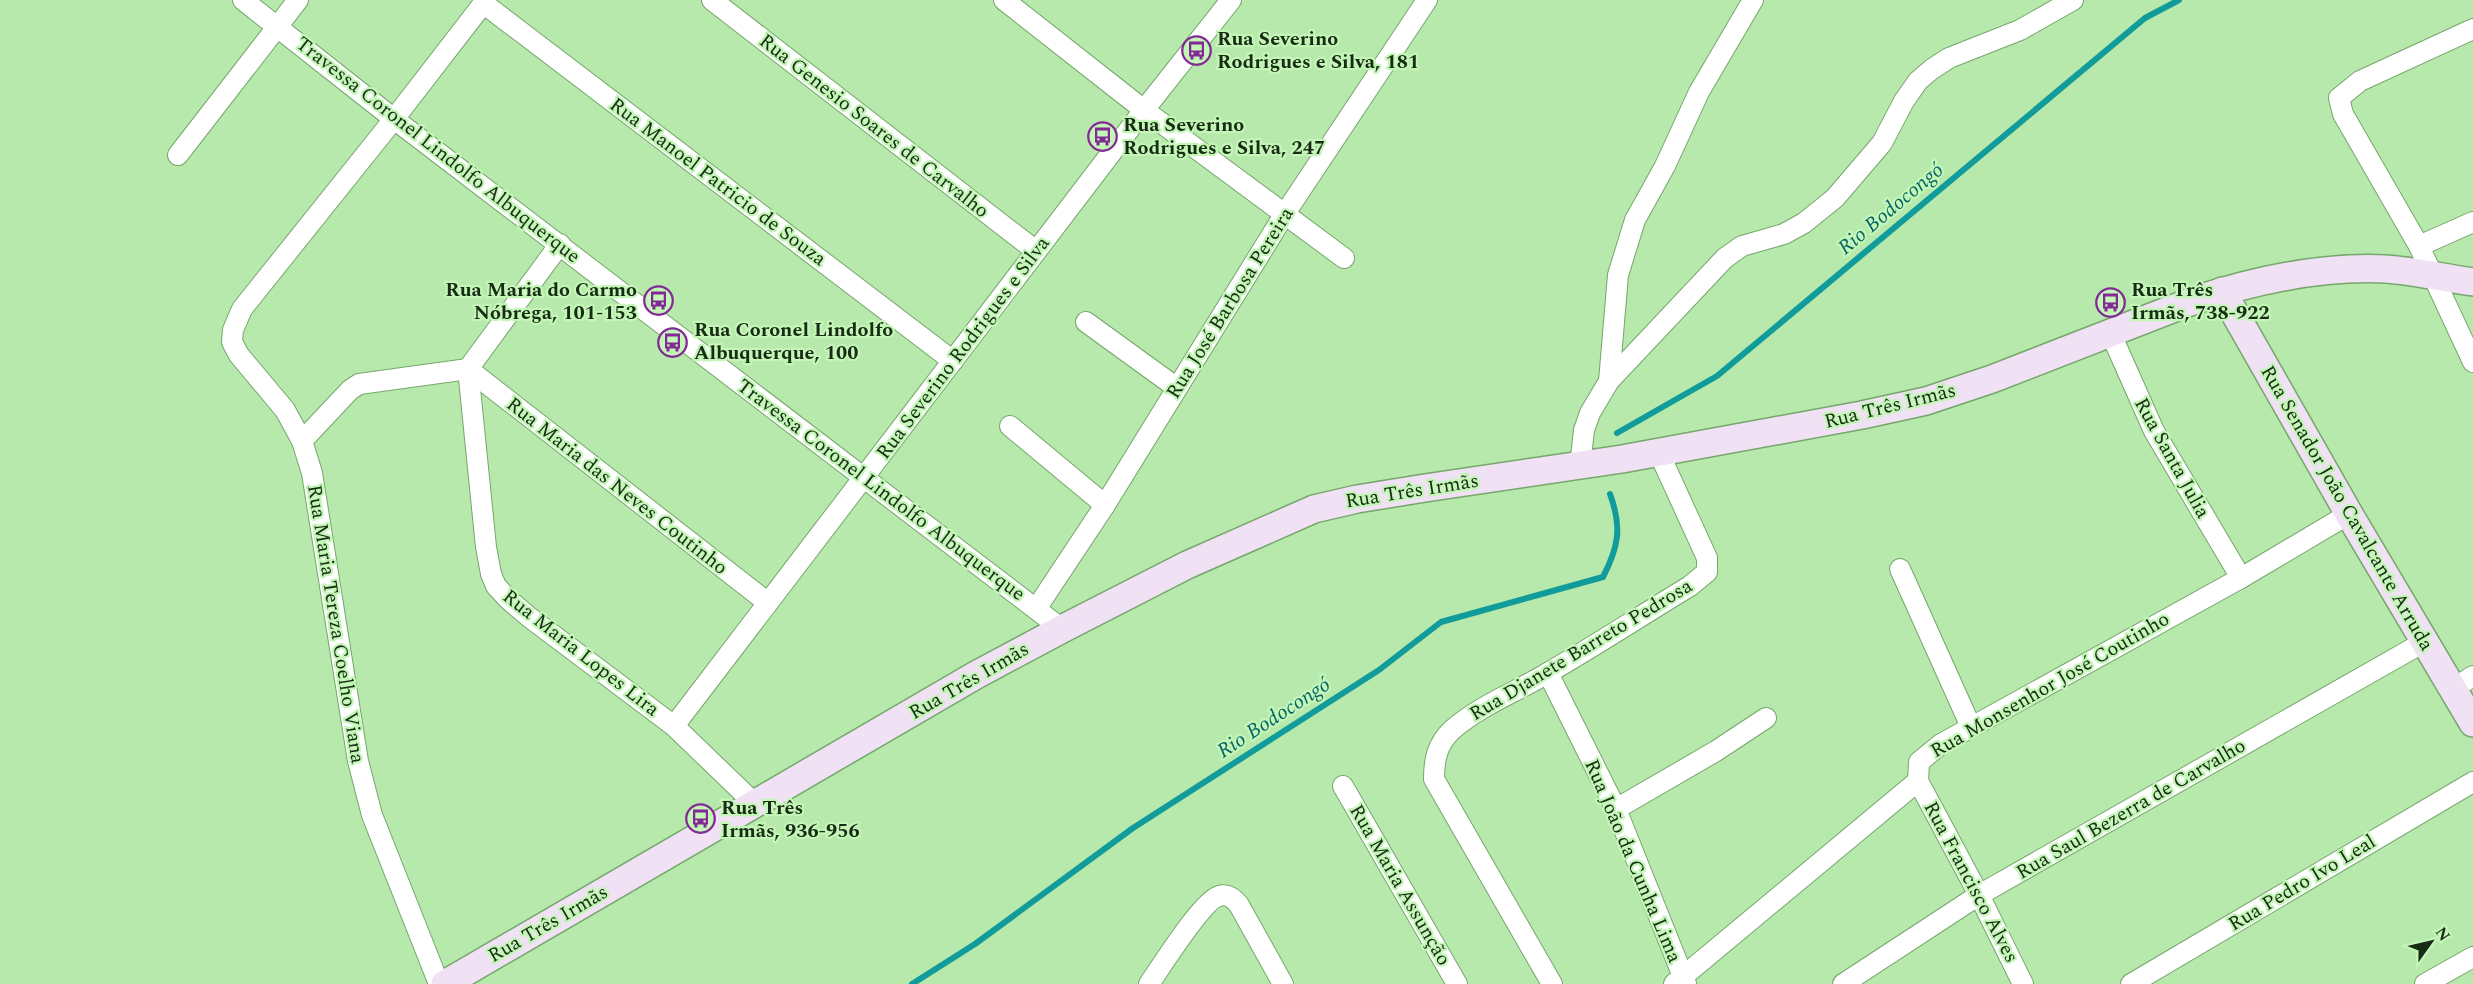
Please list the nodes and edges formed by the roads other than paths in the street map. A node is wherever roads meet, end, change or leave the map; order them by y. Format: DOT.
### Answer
graph roads {
  1 [pos="243,0"];
  2 [pos="298,0"];
  3 [pos="712,0"];
  4 [pos="1004,0"];
  5 [pos="1231,0"];
  6 [pos="1427,0"];
  7 [pos="1753,0"];
  8 [pos="2073,0"];
  9 [pos="484,1"];
  10 [pos="277,27"];
  11 [pos="2473,29"];
  12 [pos="1144,110"];
  13 [pos="394,119"];
  14 [pos="178,155"];
  15 [pos="1284,215"];
  16 [pos="2473,222"];
  17 [pos="560,244"];
  18 [pos="2419,246"];
  19 [pos="1036,251"];
  20 [pos="1344,258"];
  21 [pos="2434,276"];
  22 [pos="2473,282"];
  23 [pos="2223,291"];
  24 [pos="1086,322"];
  25 [pos="2111,334"];
  26 [pos="953,361"];
  27 [pos="2473,362"];
  28 [pos="468,369"];
  29 [pos="1609,381"];
  30 [pos="1177,388"];
  31 [pos="1010,426"];
  32 [pos="302,441"];
  33 [pos="1659,453"];
  34 [pos="1584,466"];
  35 [pos="864,478"];
  36 [pos="1105,505"];
  37 [pos="2349,514"];
  38 [pos="1900,569"];
  39 [pos="2241,578"];
  40 [pos="767,602"];
  41 [pos="1036,609"];
  42 [pos="1062,628"];
  43 [pos="2424,642"];
  44 [pos="1548,673"];
  45 [pos="2463,682"];
  46 [pos="1766,718"];
  47 [pos="2473,723"];
  48 [pos="674,726"];
  49 [pos="1971,727"];
  50 [pos="1918,781"];
  51 [pos="2473,782"];
  52 [pos="1344,786"];
  53 [pos="755,804"];
  54 [pos="1616,809"];
  55 [pos="1979,895"];
  56 [pos="2473,957"];
  57 [pos="1681,982"];
  58 [pos="439,984"];
  59 [pos="445,984"];
  60 [pos="1149,984"];
  61 [pos="1283,984"];
  62 [pos="1457,984"];
  63 [pos="1552,984"];
  64 [pos="1844,984"];
  65 [pos="2023,984"];
  66 [pos="2131,984"];
  67 [pos="2425,984"];
  1 -- 10 [label="street, Travessa Coronel Lindolfo Albuquerque"];
  2 -- 10 [label="street"];
  3 -- 19 [label="street, Rua Genesio Soares de Carvalho"];
  4 -- 12 [label="street"];
  5 -- 12 [label="street, Rua Severino Rodrigues e Silva"];
  6 -- 15 [label="street, Rua José Barbosa Pereira"];
  7 -- 29 [label="street"];
  8 -- 29 [label="street"];
  9 -- 13 [label="street"];
  9 -- 26 [label="street, Rua Manoel Patricio de Souza"];
  10 -- 13 [label="street, Travessa Coronel Lindolfo Albuquerque"];
  10 -- 14 [label="street"];
  11 -- 18 [label="street"];
  12 -- 15 [label="street"];
  12 -- 19 [label="street, Rua Severino Rodrigues e Silva"];
  13 -- 17 [label="street, Travessa Coronel Lindolfo Albuquerque"];
  13 -- 32 [label="street, Rua Maria Tereza Coelho Viana"];
  15 -- 20 [label="street"];
  15 -- 30 [label="street, Rua José Barbosa Pereira"];
  16 -- 18 [label="street"];
  17 -- 28 [label="street"];
  17 -- 35 [label="street, Travessa Coronel Lindolfo Albuquerque"];
  18 -- 21 [label="street"];
  19 -- 26 [label="street, Rua Severino Rodrigues e Silva"];
  21 -- 22 [label="street, Rua Três Irmãs"];
  21 -- 23 [label="street, Rua Três Irmãs"];
  21 -- 27 [label="street"];
  23 -- 25 [label="street, Rua Três Irmãs"];
  23 -- 37 [label="street, Rua Senador João Cavalcante Arruda"];
  24 -- 30 [label="street"];
  25 -- 33 [label="street, Rua Três Irmãs"];
  25 -- 39 [label="street, Rua Santa Julia"];
  26 -- 35 [label="street, Rua Severino Rodrigues e Silva"];
  28 -- 32 [label="street"];
  28 -- 40 [label="street, Rua Maria das Neves Coutinho"];
  28 -- 48 [label="street, Rua Maria Lopes Lira"];
  29 -- 34 [label="street"];
  30 -- 36 [label="street, Rua José Barbosa Pereira"];
  31 -- 36 [label="street"];
  32 -- 58 [label="street, Rua Maria Tereza Coelho Viana"];
  33 -- 34 [label="street, Rua Três Irmãs"];
  33 -- 44 [label="street, Rua Djanete Barreto Pedrosa"];
  34 -- 42 [label="street, Rua Três Irmãs"];
  35 -- 40 [label="street, Rua Severino Rodrigues e Silva"];
  35 -- 41 [label="street, Travessa Coronel Lindolfo Albuquerque"];
  36 -- 41 [label="street, Rua José Barbosa Pereira"];
  37 -- 39 [label="street, Rua Monsenhor José Coutinho"];
  37 -- 43 [label="street, Rua Senador João Cavalcante Arruda"];
  38 -- 49 [label="street"];
  39 -- 49 [label="street, Rua Monsenhor José Coutinho"];
  40 -- 48 [label="street, Rua Severino Rodrigues e Silva"];
  41 -- 42 [label="street, Travessa Coronel Lindolfo Albuquerque"];
  42 -- 53 [label="street, Rua Três Irmãs"];
  43 -- 45 [label="street, Rua Senador João Cavalcante Arruda"];
  43 -- 55 [label="street, Rua Saul Bezerra de Carvalho"];
  44 -- 54 [label="street, Rua João da Cunha Lima"];
  44 -- 63 [label="street, Rua Djanete Barreto Pedrosa"];
  45 -- 47 [label="street, Rua Senador João Cavalcante Arruda"];
  46 -- 54 [label="street"];
  48 -- 53 [label="street, Rua Maria Lopes Lira"];
  49 -- 50 [label="street, Rua Monsenhor José Coutinho"];
  50 -- 55 [label="street, Rua Francisco Alves"];
  50 -- 57 [label="street, Rua Monsenhor José Coutinho"];
  51 -- 66 [label="street, Rua Pedro Ivo Leal"];
  52 -- 62 [label="street, Rua Maria Assunção"];
  53 -- 59 [label="street, Rua Três Irmãs"];
  54 -- 57 [label="street, Rua João da Cunha Lima"];
  55 -- 64 [label="street, Rua Saul Bezerra de Carvalho"];
  55 -- 65 [label="street, Rua Francisco Alves"];
  56 -- 67 [label="street"];
  60 -- 61 [label="street"];
}
